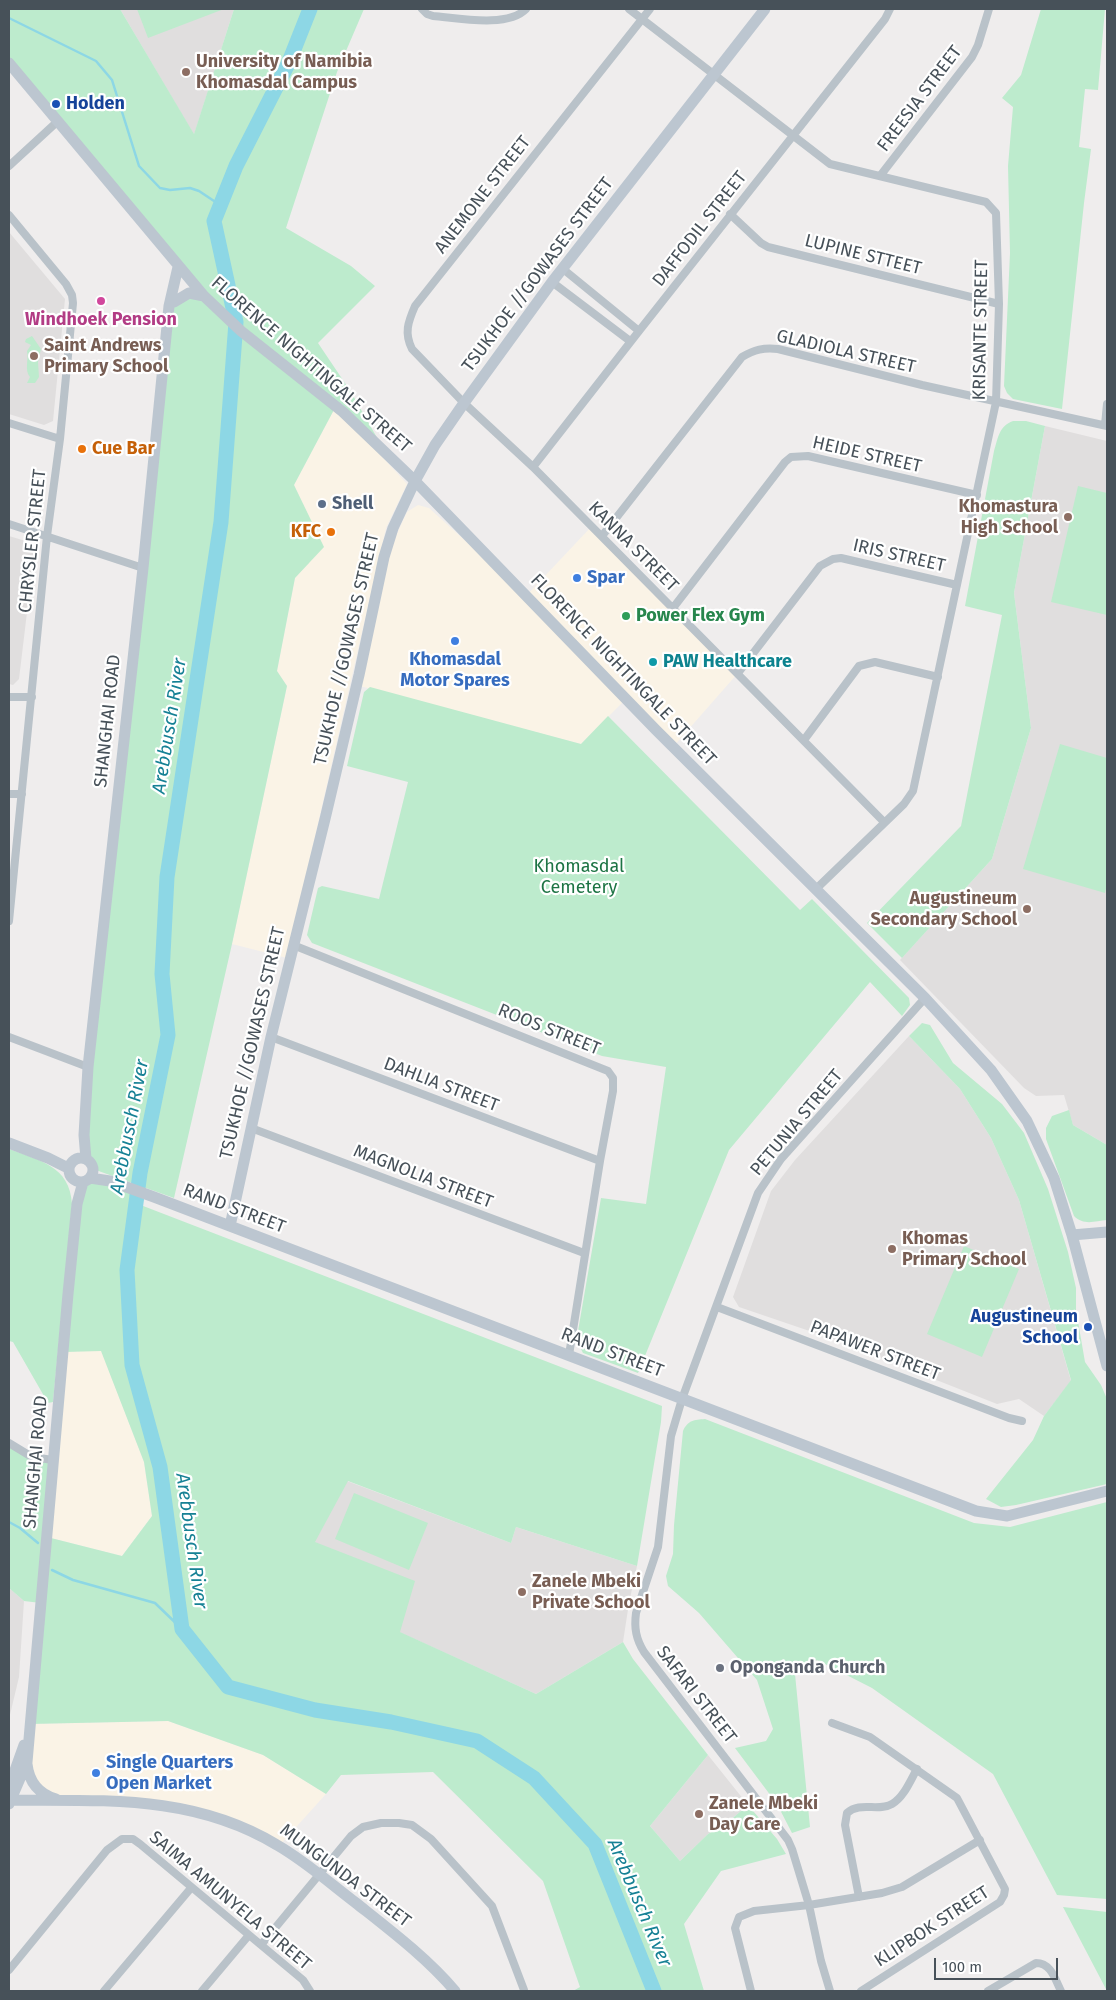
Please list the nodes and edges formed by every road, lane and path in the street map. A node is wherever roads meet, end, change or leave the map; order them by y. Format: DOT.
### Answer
graph roads {
  1 [pos="422,9"];
  2 [pos="526,9"];
  3 [pos="628,9"];
  4 [pos="650,9"];
  5 [pos="765,9"];
  6 [pos="890,9"];
  7 [pos="989,9"];
  8 [pos="642,20"];
  9 [pos="9,63"];
  10 [pos="713,76"];
  11 [pos="58,122"];
  12 [pos="792,136"];
  13 [pos="9,166"];
  14 [pos="880,176"];
  15 [pos="730,214"];
  16 [pos="9,215"];
  17 [pos="180,269"];
  18 [pos="563,269"];
  19 [pos="552,282"];
  20 [pos="204,296"];
  21 [pos="999,304"];
  22 [pos="172,306"];
  23 [pos="638,331"];
  24 [pos="630,341"];
  25 [pos="996,402"];
  26 [pos="464,403"];
  27 [pos="1107,404"];
  28 [pos="9,423"];
  29 [pos="1106,426"];
  30 [pos="60,439"];
  31 [pos="533,467"];
  32 [pos="415,481"];
  33 [pos="977,495"];
  34 [pos="9,524"];
  35 [pos="47,536"];
  36 [pos="602,536"];
  37 [pos="143,568"];
  38 [pos="957,585"];
  39 [pos="673,608"];
  40 [pos="738,673"];
  41 [pos="938,677"];
  42 [pos="9,697"];
  43 [pos="32,697"];
  44 [pos="804,740"];
  45 [pos="9,794"];
  46 [pos="22,794"];
  47 [pos="884,822"];
  48 [pos="11,886"];
  49 [pos="816,889"];
  50 [pos="9,921"];
  51 [pos="293,945"];
  52 [pos="925,998"];
  53 [pos="9,1037"];
  54 [pos="271,1037"];
  55 [pos="88,1068"];
  56 [pos="251,1128"];
  57 [pos="9,1143"];
  58 [pos="600,1161"];
  59 [pos="80,1170"];
  60 [pos="230,1226"];
  61 [pos="1107,1232"];
  62 [pos="1072,1235"];
  63 [pos="584,1253"];
  64 [pos="717,1307"];
  65 [pos="569,1355"];
  66 [pos="1107,1366"];
  67 [pos="682,1399"];
  68 [pos="1022,1421"];
  69 [pos="9,1443"];
  70 [pos="53,1460"];
  71 [pos="1107,1491"];
  72 [pos="30,1724"];
  73 [pos="832,1724"];
  74 [pos="27,1762"];
  75 [pos="917,1769"];
  76 [pos="9,1787"];
  77 [pos="62,1801"];
  78 [pos="9,1803"];
  79 [pos="169,1806"];
  80 [pos="980,1840"];
  81 [pos="320,1875"];
  82 [pos="191,1888"];
  83 [pos="859,1897"];
  84 [pos="809,1905"];
  85 [pos="249,1936"];
  86 [pos="261,1945"];
  87 [pos="9,1970"];
  88 [pos="524,1990"];
  89 [pos="104,1991"];
  90 [pos="202,1991"];
  91 [pos="310,1991"];
  92 [pos="455,1991"];
  93 [pos="751,1991"];
  94 [pos="830,1991"];
  95 [pos="861,1991"];
  96 [pos="988,1991"];
  97 [pos="1061,1991"];
  1 -- 2 [label="street"];
  3 -- 8 [label="street, KRISANTE STREET"];
  4 -- 8 [label="street, ANEMONE STREET"];
  5 -- 10 [label="street, TSUKHOE //GOWASES STREET"];
  6 -- 12 [label="street, DAFFODIL STREET"];
  7 -- 14 [label="street, FREESIA STREET"];
  8 -- 10 [label="street, KRISANTE STREET"];
  8 -- 26 [label="street, ANEMONE STREET"];
  9 -- 11 [label="street, FLORENCE NIGHTINGALE STREET"];
  10 -- 12 [label="street, KRISANTE STREET"];
  10 -- 18 [label="street, TSUKHOE //GOWASES STREET"];
  11 -- 13 [label="street"];
  11 -- 17 [label="street, FLORENCE NIGHTINGALE STREET"];
  12 -- 14 [label="street, KRISANTE STREET"];
  12 -- 15 [label="street, DAFFODIL STREET"];
  14 -- 21 [label="street, KRISANTE STREET"];
  15 -- 21 [label="street, LUPINE STTEET"];
  15 -- 23 [label="street, DAFFODIL STREET"];
  16 -- 30 [label="street, CHRYSLER STREET"];
  17 -- 20 [label="street, FLORENCE NIGHTINGALE STREET"];
  17 -- 22 [label="street, SHANGHAI ROAD"];
  18 -- 19 [label="street, TSUKHOE //GOWASES STREET"];
  18 -- 23 [label="street"];
  19 -- 24 [label="street"];
  19 -- 26 [label="street, TSUKHOE //GOWASES STREET"];
  20 -- 22 [label="street"];
  20 -- 32 [label="street, FLORENCE NIGHTINGALE STREET"];
  21 -- 25 [label="street, KRISANTE STREET"];
  22 -- 37 [label="street, SHANGHAI ROAD"];
  23 -- 24 [label="street, DAFFODIL STREET"];
  24 -- 31 [label="street, DAFFODIL STREET"];
  25 -- 29 [label="street, GLADIOLA STREET"];
  25 -- 33 [label="street, KRISANTE STREET"];
  25 -- 36 [label="street, GLADIOLA STREET"];
  26 -- 31 [label="street, KANNA STREET"];
  26 -- 32 [label="street, TSUKHOE //GOWASES STREET"];
  27 -- 29 [label="street"];
  28 -- 30 [label="street"];
  30 -- 35 [label="street, CHRYSLER STREET"];
  31 -- 36 [label="street, KANNA STREET"];
  32 -- 49 [label="street, FLORENCE NIGHTINGALE STREET"];
  32 -- 51 [label="street, TSUKHOE //GOWASES STREET"];
  33 -- 38 [label="street, KRISANTE STREET"];
  33 -- 39 [label="street, HEIDE STREET"];
  34 -- 35 [label="street"];
  35 -- 37 [label="street"];
  35 -- 43 [label="street, CHRYSLER STREET"];
  36 -- 39 [label="street, KANNA STREET"];
  37 -- 55 [label="street, SHANGHAI ROAD"];
  38 -- 40 [label="street, IRIS STREET"];
  38 -- 41 [label="street, KRISANTE STREET"];
  39 -- 40 [label="street, KANNA STREET"];
  40 -- 44 [label="street, KANNA STREET"];
  41 -- 44 [label="street"];
  41 -- 47 [label="street, KRISANTE STREET"];
  42 -- 43 [label="street"];
  43 -- 46 [label="street, CHRYSLER STREET"];
  44 -- 47 [label="street, KANNA STREET"];
  45 -- 46 [label="street"];
  46 -- 48 [label="street, CHRYSLER STREET"];
  47 -- 49 [label="street, KRISANTE STREET"];
  48 -- 50 [label="street, CHRYSLER STREET"];
  49 -- 52 [label="street, FLORENCE NIGHTINGALE STREET"];
  51 -- 54 [label="street, TSUKHOE //GOWASES STREET"];
  51 -- 58 [label="street, ROOS STREET"];
  52 -- 62 [label="street, FLORENCE NIGHTINGALE STREET"];
  52 -- 64 [label="street, PETUNIA STREET"];
  53 -- 55 [label="street"];
  54 -- 56 [label="street, TSUKHOE //GOWASES STREET"];
  54 -- 58 [label="street, DAHLIA STREET"];
  55 -- 59 [label="street, SHANGHAI ROAD"];
  56 -- 60 [label="street, TSUKHOE //GOWASES STREET"];
  56 -- 63 [label="street, MAGNOLIA STREET"];
  57 -- 59 [label="street"];
  58 -- 63 [label="street, ROOS STREET"];
  59 -- 60 [label="street, RAND STREET"];
  59 -- 70 [label="street, SHANGHAI ROAD"];
  60 -- 65 [label="street, RAND STREET"];
  61 -- 62 [label="street"];
  62 -- 66 [label="street, FLORENCE NIGHTINGALE STREET"];
  63 -- 65 [label="street, ROOS STREET"];
  64 -- 67 [label="street, PETUNIA STREET"];
  64 -- 68 [label="street, PAPAWER STREET"];
  65 -- 67 [label="street, RAND STREET"];
  67 -- 71 [label="street, RAND STREET"];
  67 -- 84 [label="street, SAFARI STREET"];
  69 -- 70 [label="street"];
  70 -- 72 [label="street, SHANGHAI ROAD"];
  72 -- 74 [label="street, SHANGHAI ROAD"];
  72 -- 76 [label="street, SHANGHAI ROAD"];
  73 -- 75 [label="street, KLIPBOK STREET"];
  74 -- 77 [label="street"];
  74 -- 78 [label="street, SHANGHAI ROAD"];
  75 -- 80 [label="street, KLIPBOK STREET"];
  75 -- 83 [label="street"];
  77 -- 78 [label="street, MUNGUNDA STREET"];
  77 -- 79 [label="street, MUNGUNDA STREET"];
  78 -- 79 [label="street, MUNGUNDA STREET"];
  79 -- 81 [label="street, MUNGUNDA STREET"];
  80 -- 83 [label="street"];
  80 -- 95 [label="street, KLIPBOK STREET"];
  81 -- 86 [label="street"];
  81 -- 88 [label="street"];
  81 -- 92 [label="street, MUNGUNDA STREET"];
  82 -- 85 [label="street, SAIMA AMUNYELA STREET"];
  82 -- 87 [label="street, SAIMA AMUNYELA STREET"];
  82 -- 89 [label="street"];
  83 -- 84 [label="street"];
  84 -- 93 [label="street"];
  84 -- 94 [label="street, SAFARI STREET"];
  85 -- 86 [label="street, SAIMA AMUNYELA STREET"];
  85 -- 90 [label="street"];
  86 -- 91 [label="street, SAIMA AMUNYELA STREET"];
  96 -- 97 [label="street"];
}
